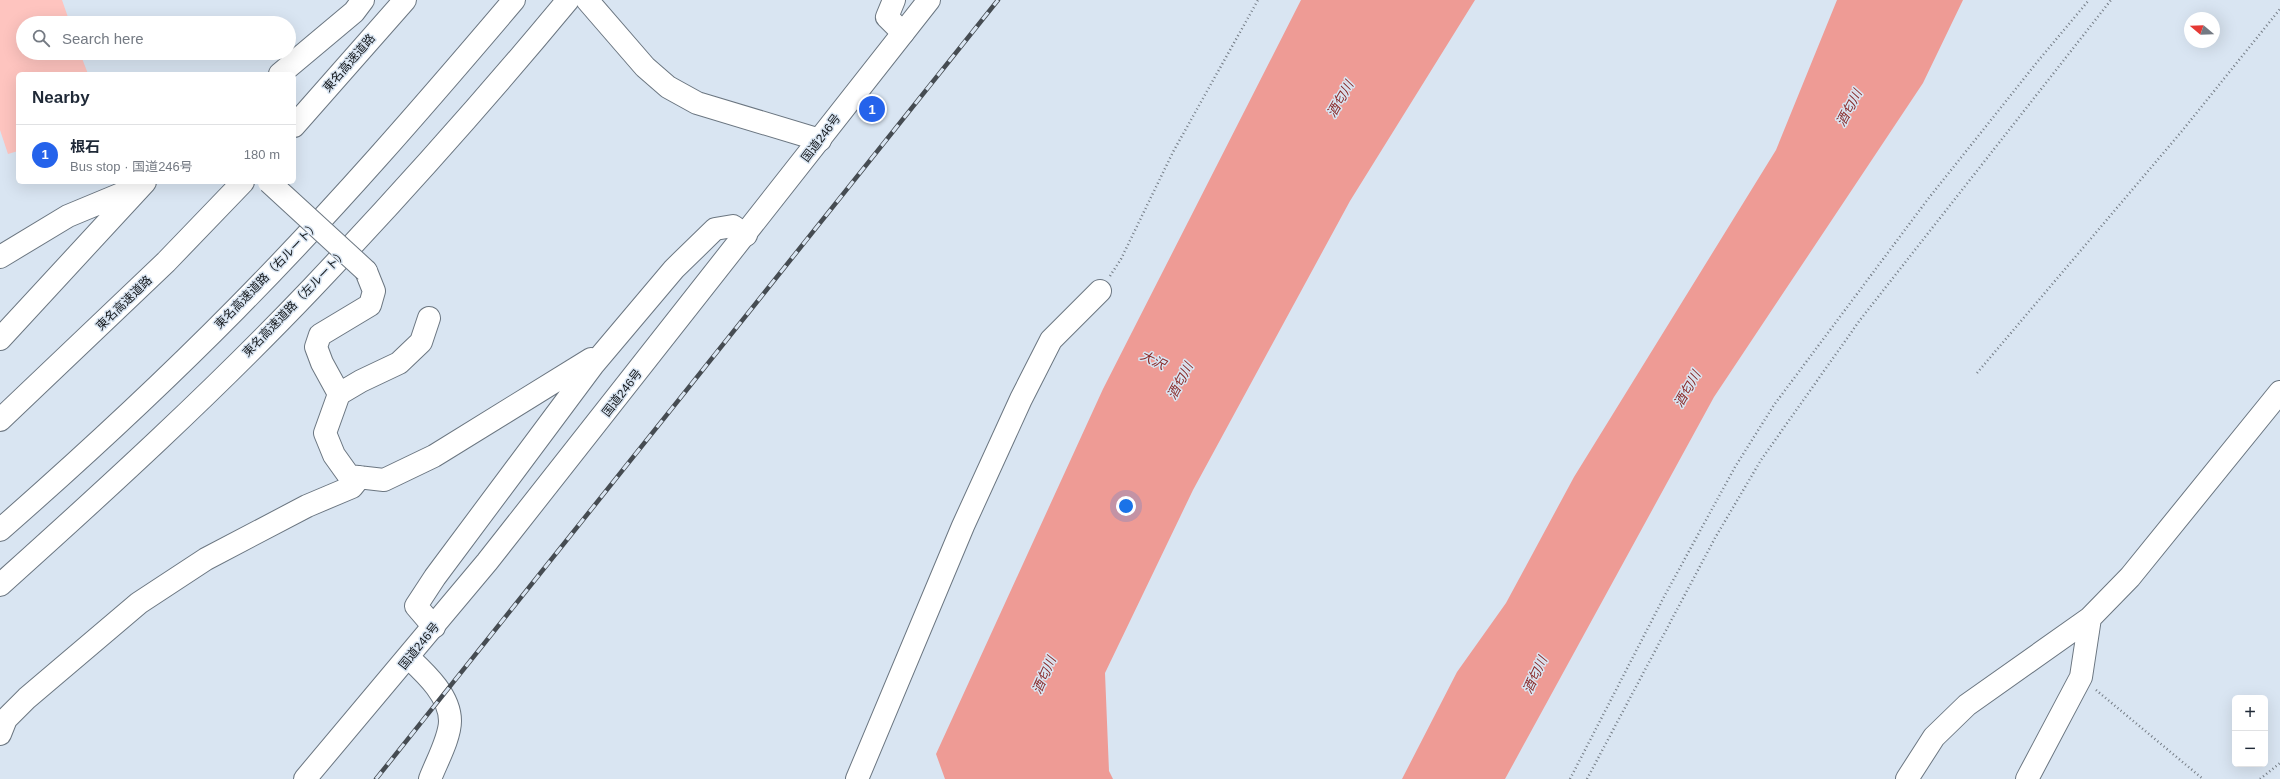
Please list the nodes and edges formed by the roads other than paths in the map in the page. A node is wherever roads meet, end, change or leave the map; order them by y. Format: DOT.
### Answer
graph roads {
  1 [pos="364,0"];
  2 [pos="514,0"];
  3 [pos="568,0"];
  4 [pos="587,0"];
  5 [pos="894,0"];
  6 [pos="930,0"];
  7 [pos="405,1"];
  8 [pos="903,33"];
  9 [pos="282,72"];
  10 [pos="296,124"];
  11 [pos="820,140"];
  12 [pos="142,184"];
  13 [pos="240,184"];
  14 [pos="271,184"];
  15 [pos="746,235"];
  16 [pos="0,256"];
  17 [pos="1100,291"];
  18 [pos="429,318"];
  19 [pos="0,339"];
  20 [pos="598,359"];
  21 [pos="2280,392"];
  22 [pos="339,394"];
  23 [pos="0,420"];
  24 [pos="360,477"];
  25 [pos="0,530"];
  26 [pos="0,585"];
  27 [pos="2090,618"];
  28 [pos="434,627"];
  29 [pos="409,658"];
  30 [pos="0,734"];
  31 [pos="305,779"];
  32 [pos="430,779"];
  33 [pos="857,779"];
  34 [pos="1907,779"];
  35 [pos="2027,779"];
  1 -- 9 [label="main road"];
  2 -- 25 [label="main road, 東名高速道路（右ルート）"];
  3 -- 26 [label="main road, 東名高速道路（左ルート）"];
  4 -- 11 [label="main road"];
  5 -- 8 [label="main road"];
  6 -- 8 [label="main road, 国道246号"];
  7 -- 10 [label="main road, 東名高速道路"];
  8 -- 11 [label="main road, 国道246号"];
  11 -- 15 [label="main road, 国道246号"];
  12 -- 16 [label="main road"];
  12 -- 19 [label="main road"];
  13 -- 23 [label="main road, 東名高速道路"];
  14 -- 22 [label="main road, bridge"];
  15 -- 20 [label="main road"];
  15 -- 28 [label="main road, 国道246号"];
  17 -- 33 [label="main road"];
  18 -- 22 [label="main road"];
  20 -- 24 [label="main road"];
  20 -- 28 [label="main road"];
  21 -- 27 [label="main road"];
  22 -- 24 [label="main road"];
  24 -- 30 [label="main road"];
  27 -- 34 [label="main road"];
  27 -- 35 [label="main road"];
  28 -- 29 [label="main road, 国道246号"];
  29 -- 31 [label="main road, 国道246号"];
  29 -- 32 [label="main road"];
}
